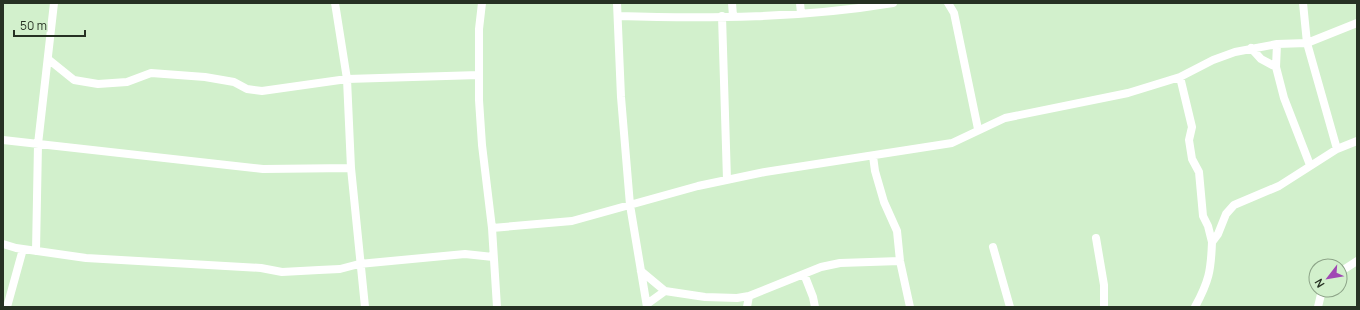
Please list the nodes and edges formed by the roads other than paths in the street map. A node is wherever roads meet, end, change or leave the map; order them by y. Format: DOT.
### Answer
graph roads {
  1 [pos="54,3"];
  2 [pos="335,3"];
  3 [pos="482,3"];
  4 [pos="617,3"];
  5 [pos="732,3"];
  6 [pos="800,3"];
  7 [pos="893,3"];
  8 [pos="948,3"];
  9 [pos="1303,3"];
  10 [pos="800,13"];
  11 [pos="618,16"];
  12 [pos="722,16"];
  13 [pos="733,16"];
  14 [pos="1357,23"];
  15 [pos="1307,43"];
  16 [pos="1277,44"];
  17 [pos="1252,48"];
  18 [pos="48,59"];
  19 [pos="1276,66"];
  20 [pos="479,75"];
  21 [pos="1180,76"];
  22 [pos="347,79"];
  23 [pos="978,129"];
  24 [pos="3,140"];
  25 [pos="1357,141"];
  26 [pos="38,144"];
  27 [pos="1337,149"];
  28 [pos="873,156"];
  29 [pos="1310,165"];
  30 [pos="351,168"];
  31 [pos="727,180"];
  32 [pos="630,205"];
  33 [pos="492,228"];
  34 [pos="1096,238"];
  35 [pos="1212,242"];
  36 [pos="3,244"];
  37 [pos="993,247"];
  38 [pos="23,249"];
  39 [pos="36,251"];
  40 [pos="493,257"];
  41 [pos="900,261"];
  42 [pos="1357,261"];
  43 [pos="359,264"];
  44 [pos="1348,267"];
  45 [pos="641,271"];
  46 [pos="804,274"];
  47 [pos="665,291"];
  48 [pos="749,296"];
  49 [pos="647,306"];
  50 [pos="7,307"];
  51 [pos="365,307"];
  52 [pos="497,307"];
  53 [pos="748,307"];
  54 [pos="815,307"];
  55 [pos="910,307"];
  56 [pos="1010,307"];
  57 [pos="1104,307"];
  58 [pos="1195,307"];
  1 -- 18 [label="street"];
  2 -- 22 [label="street"];
  3 -- 20 [label="street"];
  4 -- 11 [label="street"];
  5 -- 13 [label="street"];
  6 -- 10 [label="street"];
  7 -- 10 [label="street"];
  8 -- 23 [label="street"];
  9 -- 15 [label="street"];
  10 -- 13 [label="street"];
  11 -- 12 [label="street"];
  11 -- 32 [label="street"];
  12 -- 13 [label="street"];
  12 -- 31 [label="street"];
  14 -- 15 [label="street"];
  15 -- 16 [label="street"];
  15 -- 27 [label="street"];
  16 -- 17 [label="street"];
  16 -- 19 [label="street"];
  17 -- 19 [label="street"];
  17 -- 21 [label="street"];
  18 -- 22 [label="street"];
  18 -- 26 [label="street"];
  19 -- 29 [label="street"];
  20 -- 22 [label="street"];
  20 -- 33 [label="street"];
  21 -- 23 [label="street"];
  21 -- 35 [label="street"];
  22 -- 30 [label="street"];
  23 -- 28 [label="street"];
  24 -- 26 [label="street"];
  25 -- 27 [label="street"];
  26 -- 30 [label="street"];
  26 -- 39 [label="street"];
  27 -- 29 [label="street"];
  28 -- 31 [label="street"];
  28 -- 41 [label="street"];
  29 -- 35 [label="street"];
  30 -- 43 [label="street"];
  31 -- 32 [label="street"];
  32 -- 33 [label="street"];
  32 -- 45 [label="street"];
  33 -- 40 [label="street"];
  34 -- 57 [label="street"];
  35 -- 58 [label="street"];
  36 -- 38 [label="street"];
  37 -- 56 [label="street"];
  38 -- 39 [label="street"];
  38 -- 50 [label="street"];
  39 -- 43 [label="street"];
  40 -- 43 [label="street"];
  40 -- 52 [label="street"];
  41 -- 46 [label="street"];
  41 -- 55 [label="street"];
  42 -- 44 [label="street"];
  43 -- 51 [label="street"];
  45 -- 47 [label="street"];
  45 -- 49 [label="street"];
  46 -- 48 [label="street"];
  46 -- 54 [label="street"];
  47 -- 48 [label="street"];
  47 -- 49 [label="street"];
  48 -- 53 [label="street"];
}
